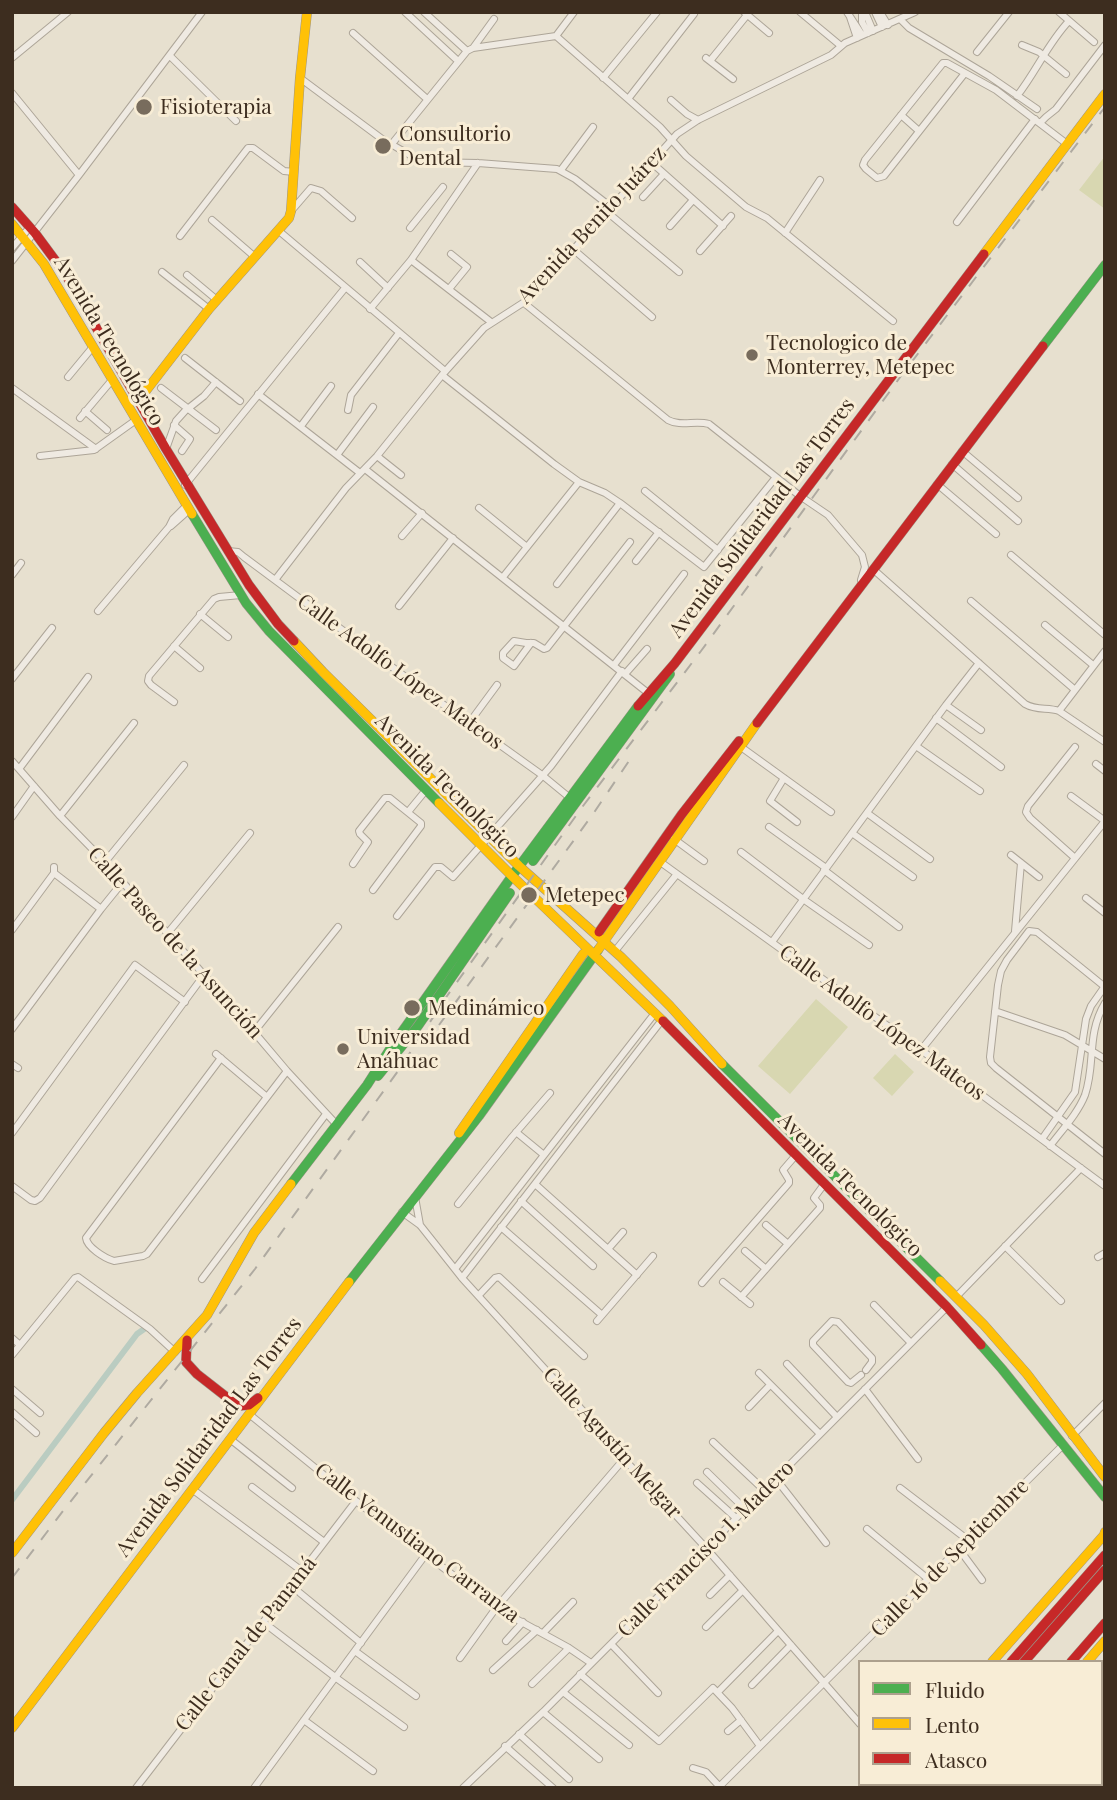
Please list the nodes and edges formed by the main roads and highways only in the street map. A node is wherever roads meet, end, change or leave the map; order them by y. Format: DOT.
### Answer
graph roads {
  1 [pos="307,12"];
  2 [pos="1105,94"];
  3 [pos="12,208"];
  4 [pos="12,224"];
  5 [pos="1105,265"];
  6 [pos="138,401"];
  7 [pos="675,663"];
  8 [pos="766,710"];
  9 [pos="533,861"];
  10 [pos="519,866"];
  11 [pos="512,876"];
  12 [pos="510,893"];
  13 [pos="602,936"];
  14 [pos="583,954"];
  15 [pos="594,954"];
  16 [pos="618,954"];
  17 [pos="608,968"];
  18 [pos="692,1032"];
  19 [pos="682,1042"];
  20 [pos="367,1085"];
  21 [pos="436,1170"];
  22 [pos="892,1233"];
  23 [pos="883,1242"];
  24 [pos="187,1338"];
  25 [pos="266,1391"];
  26 [pos="1058,1417"];
  27 [pos="1047,1426"];
  28 [pos="1103,1475"];
  29 [pos="1103,1497"];
  30 [pos="1104,1534"];
  31 [pos="12,1553"];
  32 [pos="1105,1555"];
  33 [pos="1105,1570"];
  34 [pos="1105,1623"];
  35 [pos="1105,1641"];
  36 [pos="994,1660"];
  37 [pos="1013,1660"];
  38 [pos="1026,1660"];
  39 [pos="1074,1660"];
  40 [pos="1089,1660"];
  41 [pos="12,1728"];
  1 -- 6 [label="main road"];
  2 -- 7 [label="main road, Avenida Solidaridad Las Torres"];
  3 -- 6 [label="main road, Avenida Tecnológico"];
  4 -- 11 [label="main road, Avenida Tecnológico"];
  5 -- 8 [label="main road, Avenida Solidaridad Las Torres"];
  6 -- 10 [label="main road, Avenida Tecnológico"];
  7 -- 9 [label="main road, Avenida Solidaridad Las Torres"];
  7 -- 10 [label="main road, Avenida Solidaridad Las Torres"];
  8 -- 13 [label="main road, Avenida Solidaridad Las Torres"];
  8 -- 13 [label="main road, Avenida Solidaridad Las Torres"];
  10 -- 11 [label="main road, Avenida Solidaridad Las Torres"];
  10 -- 13 [label="main road, Avenida Tecnológico"];
  11 -- 15 [label="main road, Avenida Tecnológico"];
  11 -- 20 [label="main road, Avenida Solidaridad Las Torres"];
  12 -- 20 [label="main road, Avenida Solidaridad Las Torres"];
  13 -- 15 [label="main road, Avenida Solidaridad Las Torres"];
  13 -- 16 [label="main road, Avenida Tecnológico"];
  14 -- 21 [label="main road, Avenida Solidaridad Las Torres"];
  15 -- 17 [label="main road, Avenida Tecnológico"];
  15 -- 21 [label="main road, Avenida Solidaridad Las Torres"];
  16 -- 17 [label="main road"];
  16 -- 18 [label="main road, Avenida Tecnológico"];
  17 -- 19 [label="main road, Avenida Tecnológico"];
  18 -- 19 [label="main road"];
  18 -- 22 [label="main road, Avenida Tecnológico"];
  19 -- 23 [label="main road, Avenida Tecnológico"];
  20 -- 24 [label="main road, Avenida Solidaridad Las Torres"];
  21 -- 25 [label="main road, Avenida Solidaridad Las Torres"];
  22 -- 23 [label="main road"];
  22 -- 26 [label="main road, Avenida Tecnológico"];
  23 -- 27 [label="main road, Avenida Tecnológico"];
  24 -- 25 [label="main road"];
  24 -- 31 [label="main road, Avenida Solidaridad Las Torres"];
  25 -- 41 [label="main road, Avenida Solidaridad Las Torres"];
  26 -- 27 [label="main road"];
  26 -- 28 [label="main road, Avenida Tecnológico"];
  27 -- 29 [label="main road, Avenida Tecnológico"];
  30 -- 36 [label="main road"];
  32 -- 37 [label="main road"];
  33 -- 38 [label="main road"];
  34 -- 39 [label="main road"];
  35 -- 40 [label="main road"];
}
